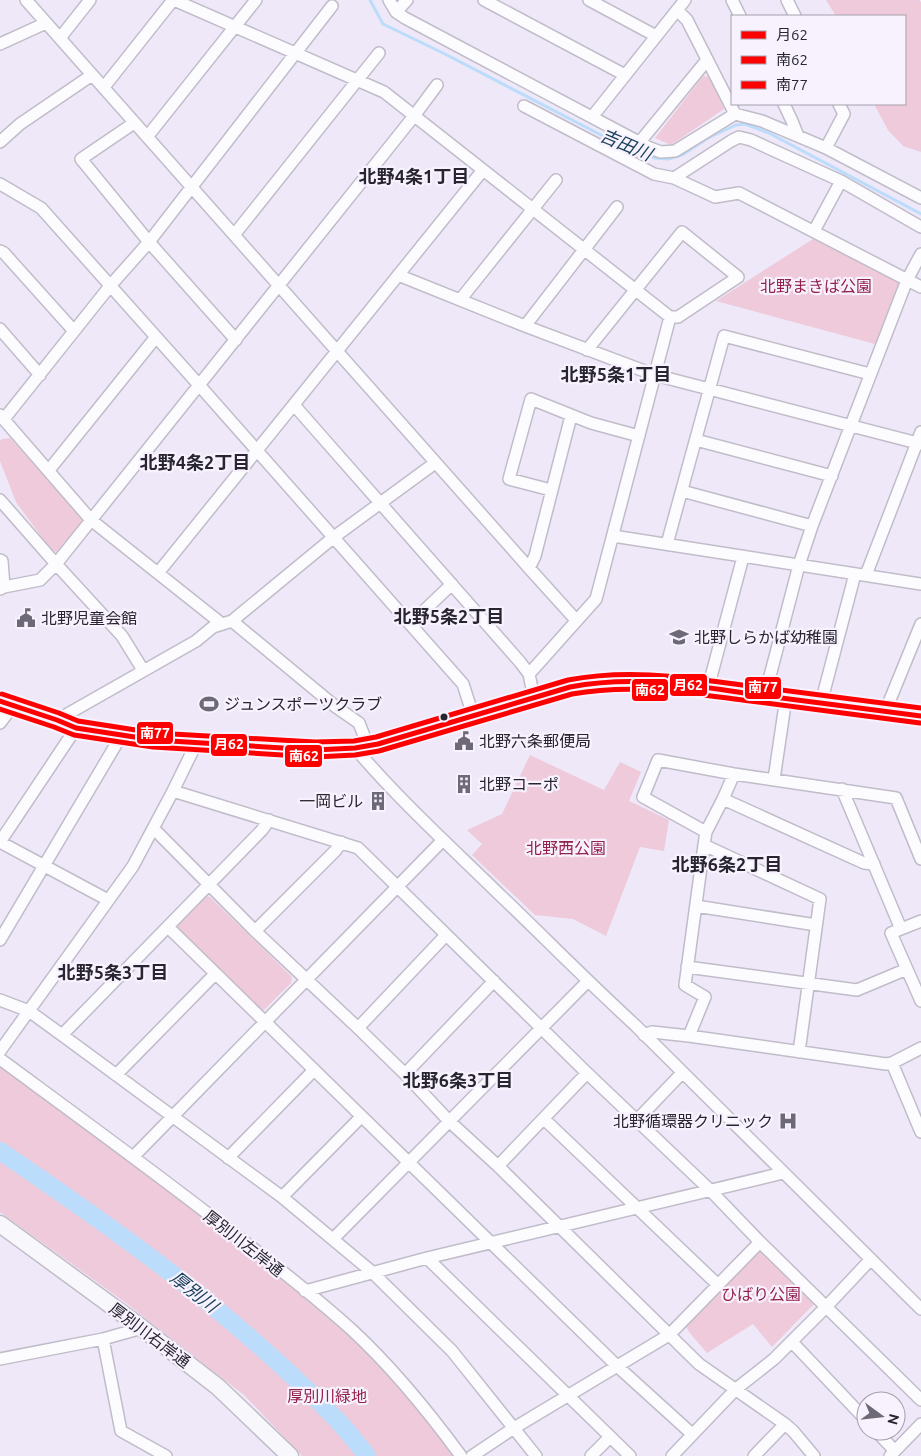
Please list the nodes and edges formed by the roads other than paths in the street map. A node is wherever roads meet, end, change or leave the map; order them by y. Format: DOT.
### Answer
graph roads {
  1 [pos="26,0"];
  2 [pos="90,0"];
  3 [pos="173,0"];
  4 [pos="256,0"];
  5 [pos="389,0"];
  6 [pos="407,0"];
  7 [pos="484,0"];
  8 [pos="589,0"];
  9 [pos="684,0"];
  10 [pos="732,0"];
  11 [pos="787,0"];
  12 [pos="332,6"];
  13 [pos="678,10"];
  14 [pos="396,12"];
  15 [pos="740,15"];
  16 [pos="794,15"];
  17 [pos="46,23"];
  18 [pos="236,26"];
  19 [pos="656,36"];
  20 [pos="60,38"];
  21 [pos="0,44"];
  22 [pos="296,53"];
  23 [pos="379,53"];
  24 [pos="707,60"];
  25 [pos="92,75"];
  26 [pos="625,75"];
  27 [pos="359,80"];
  28 [pos="438,85"];
  29 [pos="104,87"];
  30 [pos="784,105"];
  31 [pos="840,105"];
  32 [pos="524,106"];
  33 [pos="735,114"];
  34 [pos="414,116"];
  35 [pos="592,117"];
  36 [pos="134,123"];
  37 [pos="798,136"];
  38 [pos="147,137"];
  39 [pos="0,142"];
  40 [pos="639,143"];
  41 [pos="826,148"];
  42 [pos="483,170"];
  43 [pos="674,178"];
  44 [pos="556,180"];
  45 [pos="841,181"];
  46 [pos="0,184"];
  47 [pos="192,187"];
  48 [pos="921,198"];
  49 [pos="617,207"];
  50 [pos="533,209"];
  51 [pos="921,228"];
  52 [pos="814,231"];
  53 [pos="234,235"];
  54 [pos="149,242"];
  55 [pos="584,249"];
  56 [pos="0,251"];
  57 [pos="921,254"];
  58 [pos="398,275"];
  59 [pos="907,280"];
  60 [pos="110,286"];
  61 [pos="278,286"];
  62 [pos="921,287"];
  63 [pos="635,290"];
  64 [pos="460,300"];
  65 [pos="670,317"];
  66 [pos="525,326"];
  67 [pos="0,329"];
  68 [pos="74,331"];
  69 [pos="156,337"];
  70 [pos="236,340"];
  71 [pos="587,350"];
  72 [pos="337,352"];
  73 [pos="870,374"];
  74 [pos="40,375"];
  75 [pos="655,375"];
  76 [pos="200,385"];
  77 [pos="709,389"];
  78 [pos="294,405"];
  79 [pos="571,416"];
  80 [pos="2,417"];
  81 [pos="851,426"];
  82 [pos="638,436"];
  83 [pos="696,440"];
  84 [pos="920,440"];
  85 [pos="257,450"];
  86 [pos="435,462"];
  87 [pos="49,470"];
  88 [pos="832,476"];
  89 [pos="551,490"];
  90 [pos="682,490"];
  91 [pos="0,500"];
  92 [pos="380,503"];
  93 [pos="91,520"];
  94 [pos="812,526"];
  95 [pos="613,536"];
  96 [pos="334,537"];
  97 [pos="667,544"];
  98 [pos="743,556"];
  99 [pos="0,560"];
  100 [pos="56,564"];
  101 [pos="799,565"];
  102 [pos="529,568"];
  103 [pos="158,573"];
  104 [pos="860,575"];
  105 [pos="452,584"];
  106 [pos="921,584"];
  107 [pos="2,588"];
  108 [pos="576,620"];
  109 [pos="227,623"];
  110 [pos="410,624"];
  111 [pos="921,624"];
  112 [pos="917,647"];
  113 [pos="144,670"];
  114 [pos="529,674"];
  115 [pos="708,688"];
  116 [pos="765,696"];
  117 [pos="534,698"];
  118 [pos="786,698"];
  119 [pos="821,703"];
  120 [pos="6,704"];
  121 [pos="885,712"];
  122 [pos="472,716"];
  123 [pos="921,716"];
  124 [pos="58,720"];
  125 [pos="0,723"];
  126 [pos="76,728"];
  127 [pos="121,736"];
  128 [pos="196,744"];
  129 [pos="361,747"];
  130 [pos="734,774"];
  131 [pos="774,779"];
  132 [pos="842,789"];
  133 [pos="173,791"];
  134 [pos="724,799"];
  135 [pos="268,820"];
  136 [pos="154,829"];
  137 [pos="706,832"];
  138 [pos="443,840"];
  139 [pos="341,842"];
  140 [pos="704,844"];
  141 [pos="921,859"];
  142 [pos="874,864"];
  143 [pos="45,865"];
  144 [pos="208,885"];
  145 [pos="398,887"];
  146 [pos="108,900"];
  147 [pos="696,906"];
  148 [pos="921,921"];
  149 [pos="816,925"];
  150 [pos="168,927"];
  151 [pos="901,929"];
  152 [pos="256,931"];
  153 [pos="446,934"];
  154 [pos="0,940"];
  155 [pos="687,967"];
  156 [pos="907,969"];
  157 [pos="215,974"];
  158 [pos="307,979"];
  159 [pos="494,981"];
  160 [pos="587,982"];
  161 [pos="807,983"];
  162 [pos="0,1000"];
  163 [pos="921,1001"];
  164 [pos="28,1011"];
  165 [pos="265,1022"];
  166 [pos="358,1028"];
  167 [pos="541,1028"];
  168 [pos="62,1035"];
  169 [pos="644,1035"];
  170 [pos="689,1036"];
  171 [pos="921,1048"];
  172 [pos="0,1050"];
  173 [pos="799,1052"];
  174 [pos="0,1059"];
  175 [pos="892,1063"];
  176 [pos="314,1070"];
  177 [pos="587,1073"];
  178 [pos="682,1073"];
  179 [pos="405,1074"];
  180 [pos="116,1075"];
  181 [pos="173,1117"];
  182 [pos="360,1117"];
  183 [pos="544,1119"];
  184 [pos="636,1120"];
  185 [pos="449,1121"];
  186 [pos="921,1132"];
  187 [pos="132,1157"];
  188 [pos="228,1158"];
  189 [pos="408,1163"];
  190 [pos="498,1166"];
  191 [pos="783,1173"];
  192 [pos="710,1190"];
  193 [pos="282,1197"];
  194 [pos="637,1208"];
  195 [pos="0,1224"];
  196 [pos="559,1226"];
  197 [pos="333,1239"];
  198 [pos="490,1242"];
  199 [pos="760,1242"];
  200 [pos="427,1258"];
  201 [pos="871,1259"];
  202 [pos="372,1272"];
  203 [pos="717,1284"];
  204 [pos="304,1291"];
  205 [pos="826,1307"];
  206 [pos="921,1309"];
  207 [pos="142,1328"];
  208 [pos="669,1334"];
  209 [pos="103,1339"];
  210 [pos="792,1342"];
  211 [pos="0,1359"];
  212 [pos="617,1366"];
  213 [pos="736,1389"];
  214 [pos="569,1396"];
  215 [pos="921,1400"];
  216 [pos="856,1409"];
  217 [pos="785,1424"];
  218 [pos="921,1424"];
  219 [pos="514,1428"];
  220 [pos="692,1434"];
  221 [pos="610,1437"];
  222 [pos="884,1441"];
  223 [pos="893,1453"];
  224 [pos="166,1456"];
  225 [pos="290,1456"];
  226 [pos="461,1456"];
  227 [pos="472,1456"];
  228 [pos="536,1456"];
  229 [pos="591,1456"];
  230 [pos="630,1456"];
  231 [pos="672,1456"];
  232 [pos="754,1456"];
  233 [pos="814,1456"];
  1 -- 17 [label="street"];
  2 -- 20 [label="street"];
  3 -- 18 [label="street"];
  3 -- 29 [label="street"];
  4 -- 18 [label="street"];
  5 -- 14 [label="street"];
  6 -- 14 [label="street"];
  7 -- 26 [label="street"];
  8 -- 19 [label="street"];
  9 -- 13 [label="street"];
  10 -- 15 [label="street"];
  11 -- 16 [label="street"];
  12 -- 22 [label="street"];
  13 -- 19 [label="street"];
  13 -- 24 [label="street"];
  14 -- 35 [label="street"];
  17 -- 20 [label="street"];
  17 -- 21 [label="street"];
  18 -- 22 [label="street"];
  18 -- 38 [label="street"];
  19 -- 26 [label="street"];
  20 -- 25 [label="street"];
  22 -- 27 [label="street"];
  22 -- 47 [label="street"];
  23 -- 27 [label="street"];
  24 -- 33 [label="street"];
  24 -- 40 [label="street"];
  25 -- 29 [label="street"];
  25 -- 39 [label="street"];
  26 -- 35 [label="street"];
  27 -- 34 [label="street"];
  27 -- 53 [label="street"];
  28 -- 34 [label="street"];
  29 -- 36 [label="street"];
  30 -- 37 [label="street"];
  31 -- 41 [label="street"];
  32 -- 43 [label="street"];
  33 -- 37 [label="street"];
  33 -- 40 [label="street"];
  34 -- 42 [label="street"];
  34 -- 61 [label="street"];
  35 -- 40 [label="street"];
  36 -- 38 [label="street"];
  36 -- 54 [label="street"];
  37 -- 41 [label="street"];
  38 -- 47 [label="street"];
  41 -- 48 [label="street"];
  42 -- 50 [label="street"];
  42 -- 58 [label="street"];
  43 -- 45 [label="street"];
  43 -- 52 [label="street"];
  44 -- 50 [label="street"];
  45 -- 51 [label="street"];
  45 -- 52 [label="street"];
  46 -- 60 [label="street"];
  47 -- 53 [label="street"];
  47 -- 54 [label="street"];
  49 -- 55 [label="street"];
  50 -- 55 [label="street"];
  50 -- 64 [label="street"];
  52 -- 59 [label="street"];
  53 -- 61 [label="street"];
  54 -- 60 [label="street"];
  54 -- 70 [label="street"];
  55 -- 63 [label="street"];
  55 -- 66 [label="street"];
  56 -- 68 [label="street"];
  57 -- 59 [label="street"];
  58 -- 64 [label="street"];
  58 -- 72 [label="street"];
  59 -- 62 [label="street"];
  59 -- 73 [label="street"];
  60 -- 68 [label="street"];
  60 -- 69 [label="street"];
  61 -- 70 [label="street"];
  61 -- 72 [label="street"];
  63 -- 65 [label="street"];
  63 -- 65 [label="street"];
  63 -- 71 [label="street"];
  64 -- 66 [label="street"];
  65 -- 75 [label="street"];
  66 -- 71 [label="street"];
  67 -- 74 [label="street"];
  68 -- 74 [label="street"];
  69 -- 76 [label="street"];
  69 -- 87 [label="street"];
  70 -- 76 [label="street"];
  71 -- 75 [label="street"];
  72 -- 78 [label="street"];
  72 -- 86 [label="street"];
  73 -- 77 [label="street"];
  73 -- 81 [label="street"];
  74 -- 80 [label="street"];
  75 -- 77 [label="street"];
  75 -- 82 [label="street"];
  76 -- 85 [label="street"];
  76 -- 93 [label="street"];
  77 -- 81 [label="street"];
  77 -- 83 [label="street"];
  78 -- 85 [label="street"];
  78 -- 92 [label="street"];
  79 -- 82 [label="street"];
  79 -- 89 [label="street"];
  79 -- 89 [label="street"];
  80 -- 87 [label="street"];
  81 -- 84 [label="street"];
  81 -- 88 [label="street"];
  82 -- 95 [label="street"];
  83 -- 88 [label="street"];
  83 -- 90 [label="street"];
  84 -- 104 [label="street"];
  85 -- 96 [label="street"];
  85 -- 103 [label="street"];
  86 -- 92 [label="street"];
  86 -- 102 [label="street"];
  87 -- 93 [label="street"];
  88 -- 94 [label="street"];
  89 -- 102 [label="street"];
  90 -- 94 [label="street"];
  90 -- 97 [label="street"];
  91 -- 100 [label="street"];
  92 -- 96 [label="street"];
  92 -- 105 [label="street"];
  93 -- 100 [label="street"];
  93 -- 103 [label="street"];
  94 -- 101 [label="street"];
  95 -- 97 [label="street"];
  95 -- 108 [label="street"];
  96 -- 109 [label="street"];
  96 -- 110 [label="street"];
  97 -- 98 [label="street"];
  98 -- 101 [label="street"];
  98 -- 115 [label="street"];
  99 -- 107 [label="street"];
  100 -- 107 [label="street"];
  100 -- 113 [label="street"];
  101 -- 104 [label="street"];
  101 -- 116 [label="street"];
  102 -- 108 [label="street"];
  103 -- 109 [label="street"];
  104 -- 106 [label="street"];
  104 -- 119 [label="street"];
  105 -- 110 [label="street"];
  105 -- 114 [label="street"];
  108 -- 114 [label="street"];
  109 -- 113 [label="street"];
  109 -- 129 [label="street"];
  110 -- 122 [label="street"];
  111 -- 112 [label="street"];
  112 -- 121 [label="street"];
  113 -- 124 [label="street"];
  114 -- 117 [label="street"];
  115 -- 116 [label="street"];
  115 -- 117 [label="street"];
  116 -- 118 [label="street"];
  117 -- 122 [label="street"];
  118 -- 119 [label="street"];
  118 -- 131 [label="street"];
  119 -- 121 [label="street"];
  120 -- 124 [label="street"];
  120 -- 125 [label="street"];
  121 -- 123 [label="street"];
  122 -- 129 [label="street"];
  124 -- 126 [label="street"];
  126 -- 127 [label="street"];
  126 -- 143 [label="street"];
  127 -- 128 [label="street"];
  127 -- 143 [label="street"];
  128 -- 129 [label="street"];
  128 -- 133 [label="street"];
  129 -- 138 [label="street"];
  130 -- 131 [label="street"];
  130 -- 134 [label="street"];
  130 -- 137 [label="street"];
  131 -- 132 [label="street"];
  132 -- 141 [label="street"];
  132 -- 142 [label="street"];
  133 -- 135 [label="street"];
  133 -- 136 [label="street"];
  134 -- 137 [label="street"];
  134 -- 142 [label="street"];
  135 -- 139 [label="street"];
  135 -- 144 [label="street"];
  136 -- 144 [label="street"];
  136 -- 146 [label="street"];
  137 -- 140 [label="street"];
  138 -- 145 [label="street"];
  138 -- 160 [label="street"];
  139 -- 145 [label="street"];
  139 -- 152 [label="street"];
  140 -- 147 [label="street"];
  140 -- 149 [label="street"];
  142 -- 151 [label="street"];
  143 -- 146 [label="street"];
  143 -- 154 [label="street"];
  144 -- 150 [label="street"];
  144 -- 152 [label="street"];
  145 -- 153 [label="street"];
  145 -- 158 [label="street"];
  146 -- 164 [label="street"];
  147 -- 149 [label="street"];
  147 -- 155 [label="street"];
  148 -- 151 [label="street"];
  149 -- 161 [label="street"];
  150 -- 157 [label="street"];
  150 -- 168 [label="street"];
  151 -- 156 [label="street"];
  152 -- 158 [label="street"];
  153 -- 159 [label="street"];
  153 -- 166 [label="street"];
  155 -- 161 [label="street"];
  155 -- 170 [label="street"];
  156 -- 161 [label="street"];
  156 -- 163 [label="street"];
  157 -- 165 [label="street"];
  157 -- 180 [label="street"];
  158 -- 165 [label="street"];
  158 -- 166 [label="street"];
  159 -- 167 [label="street"];
  159 -- 179 [label="street"];
  160 -- 167 [label="street"];
  160 -- 169 [label="street"];
  161 -- 173 [label="street"];
  162 -- 164 [label="street"];
  164 -- 168 [label="street"];
  164 -- 172 [label="street"];
  165 -- 176 [label="street"];
  165 -- 181 [label="street"];
  166 -- 179 [label="street"];
  167 -- 177 [label="street"];
  167 -- 185 [label="street"];
  168 -- 180 [label="street"];
  169 -- 170 [label="street"];
  169 -- 178 [label="street"];
  170 -- 173 [label="street"];
  171 -- 175 [label="street"];
  173 -- 175 [label="street"];
  174 -- 187 [label="street, 厚別川左岸通"];
  175 -- 186 [label="street"];
  176 -- 182 [label="street"];
  176 -- 188 [label="street"];
  177 -- 183 [label="street"];
  177 -- 184 [label="street"];
  178 -- 184 [label="street"];
  178 -- 191 [label="street"];
  179 -- 185 [label="street"];
  180 -- 181 [label="street"];
  181 -- 187 [label="street"];
  181 -- 188 [label="street"];
  182 -- 189 [label="street"];
  182 -- 193 [label="street"];
  183 -- 190 [label="street"];
  183 -- 194 [label="street"];
  184 -- 192 [label="street"];
  185 -- 189 [label="street"];
  185 -- 190 [label="street"];
  187 -- 204 [label="street, 厚別川左岸通"];
  188 -- 193 [label="street"];
  189 -- 197 [label="street"];
  189 -- 198 [label="street"];
  190 -- 196 [label="street"];
  191 -- 192 [label="street"];
  191 -- 201 [label="street"];
  192 -- 194 [label="street"];
  192 -- 199 [label="street"];
  193 -- 197 [label="street"];
  194 -- 196 [label="street"];
  194 -- 203 [label="street"];
  195 -- 207 [label="street, 厚別川右岸通"];
  196 -- 198 [label="street"];
  196 -- 208 [label="street"];
  197 -- 202 [label="street"];
  198 -- 200 [label="street"];
  198 -- 212 [label="street"];
  199 -- 203 [label="street"];
  199 -- 205 [label="street"];
  200 -- 202 [label="street"];
  200 -- 214 [label="street"];
  201 -- 205 [label="street"];
  201 -- 206 [label="street"];
  202 -- 204 [label="street"];
  202 -- 219 [label="street"];
  203 -- 208 [label="street"];
  204 -- 226 [label="street, 厚別川左岸通"];
  205 -- 210 [label="street"];
  205 -- 215 [label="street"];
  207 -- 209 [label="street"];
  207 -- 225 [label="street, 厚別川右岸通"];
  208 -- 212 [label="street"];
  208 -- 213 [label="street"];
  209 -- 211 [label="street"];
  209 -- 224 [label="street"];
  210 -- 213 [label="street"];
  210 -- 216 [label="street"];
  212 -- 214 [label="street"];
  212 -- 220 [label="street"];
  213 -- 217 [label="street"];
  213 -- 220 [label="street"];
  214 -- 219 [label="street"];
  214 -- 221 [label="street"];
  217 -- 232 [label="street"];
  217 -- 233 [label="street"];
  218 -- 223 [label="street"];
  219 -- 227 [label="street"];
  219 -- 228 [label="street"];
  220 -- 231 [label="street"];
  221 -- 229 [label="street"];
  221 -- 230 [label="street"];
  222 -- 223 [label="street"];
}
